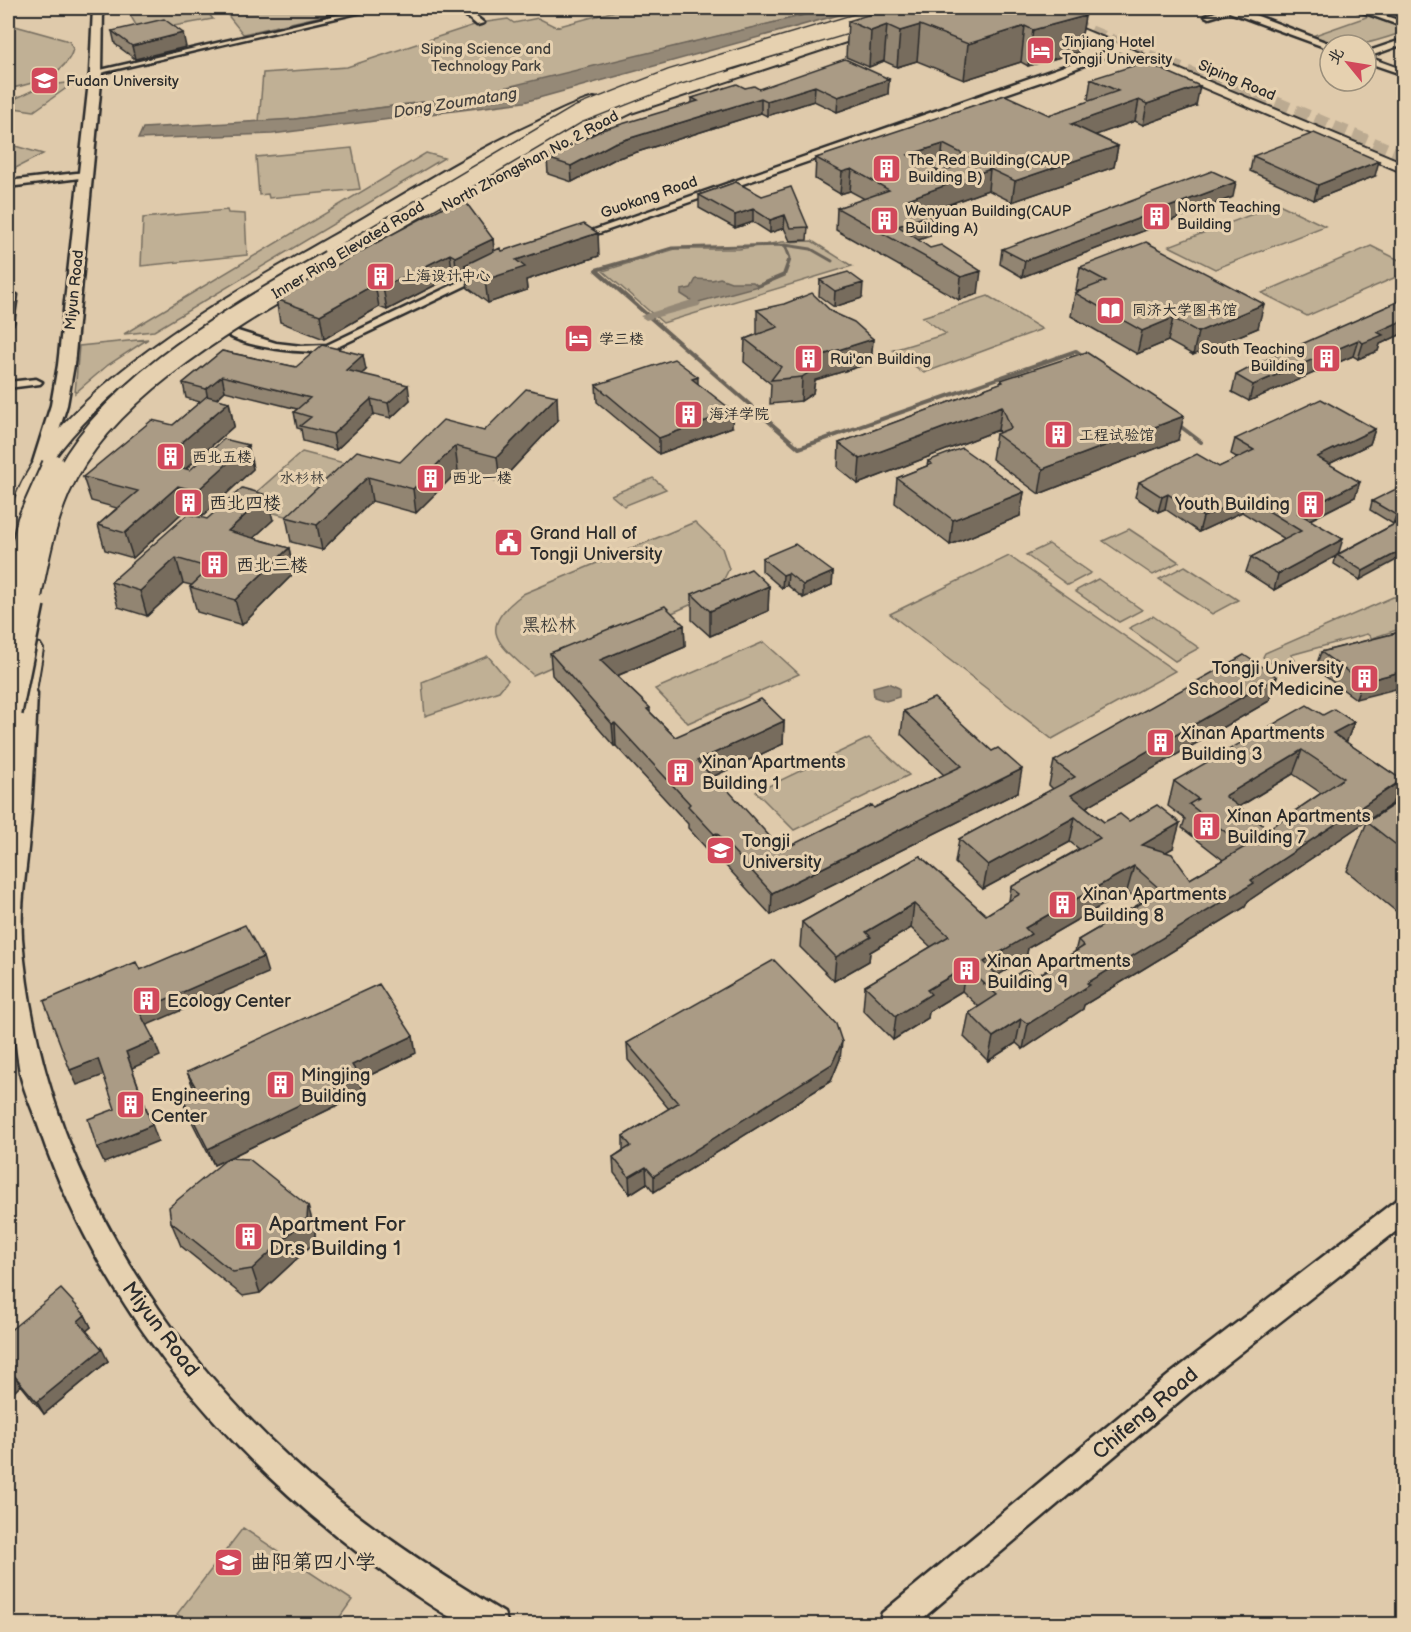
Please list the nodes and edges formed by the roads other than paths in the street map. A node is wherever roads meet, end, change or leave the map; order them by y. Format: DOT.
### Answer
graph roads {
  1 [pos="98,8"];
  2 [pos="375,8"];
  3 [pos="461,8"];
  4 [pos="885,8"];
  5 [pos="905,8"];
  6 [pos="943,8"];
  7 [pos="1023,8"];
  8 [pos="1053,8"];
  9 [pos="1231,8"];
  10 [pos="1355,8"];
  11 [pos="1209,16"];
  12 [pos="480,23"];
  13 [pos="1404,25"];
  14 [pos="863,31"];
  15 [pos="1318,41"];
  16 [pos="1404,41"];
  17 [pos="1122,49"];
  18 [pos="1378,52"];
  19 [pos="1378,62"];
  20 [pos="96,72"];
  21 [pos="1404,73"];
  22 [pos="1404,157"];
  23 [pos="1404,169"];
  24 [pos="85,175"];
  25 [pos="8,184"];
  26 [pos="568,240"];
  27 [pos="495,268"];
  28 [pos="297,281"];
  29 [pos="8,295"];
  30 [pos="8,323"];
  31 [pos="225,330"];
  32 [pos="36,382"];
  33 [pos="8,385"];
  34 [pos="59,405"];
  35 [pos="84,411"];
  36 [pos="41,462"];
  37 [pos="62,504"];
  38 [pos="15,505"];
  39 [pos="8,575"];
  40 [pos="8,619"];
  41 [pos="28,683"];
  42 [pos="8,712"];
  43 [pos="8,742"];
  44 [pos="9,913"];
  45 [pos="1404,1209"];
  46 [pos="493,1624"];
  47 [pos="893,1624"];
  1 -- 20 [label="street, Miyun Road"];
  2 -- 20 [label="street"];
  3 -- 12 [label="street"];
  4 -- 40 [label="highway, Inner Ring Elevated Road, bridge"];
  5 -- 28 [label="highway, Inner Ring Elevated Road, bridge"];
  5 -- 35 [label="main road, North Zhongshan No. 2 Road"];
  6 -- 14 [label="main road, North Zhongshan No. 2 Road"];
  7 -- 17 [label="main road, Siping Road"];
  8 -- 22 [label="main road, Siping Road"];
  9 -- 11 [label="street"];
  9 -- 15 [label="street"];
  10 -- 13 [label="street"];
  14 -- 28 [label="highway, bridge"];
  14 -- 31 [label="main road, North Zhongshan No. 2 Road"];
  16 -- 18 [label="street"];
  17 -- 23 [label="main road, Siping Road"];
  17 -- 26 [label="street, Guokang Road"];
  19 -- 21 [label="street"];
  20 -- 24 [label="street, Miyun Road"];
  24 -- 25 [label="street"];
  24 -- 34 [label="street, Miyun Road"];
  27 -- 31 [label="street"];
  28 -- 42 [label="highway, Inner Ring Elevated Road, bridge"];
  29 -- 30 [label="street"];
  31 -- 37 [label="main road, North Zhongshan No. 2 Road"];
  32 -- 33 [label="street"];
  34 -- 35 [label="street"];
  34 -- 36 [label="street, Miyun Road"];
  35 -- 36 [label="main road, North Zhongshan No. 2 Road"];
  36 -- 38 [label="main road, North Zhongshan No. 2 Road"];
  37 -- 38 [label="street"];
  37 -- 41 [label="main road, North Zhongshan No. 2 Road"];
  38 -- 39 [label="main road, North Zhongshan No. 2 Road"];
  41 -- 43 [label="main road, North Zhongshan No. 2 Road"];
  41 -- 44 [label="street, Miyun Road"];
  44 -- 46 [label="street, Miyun Road"];
  45 -- 47 [label="street, Chifeng Road"];
}
